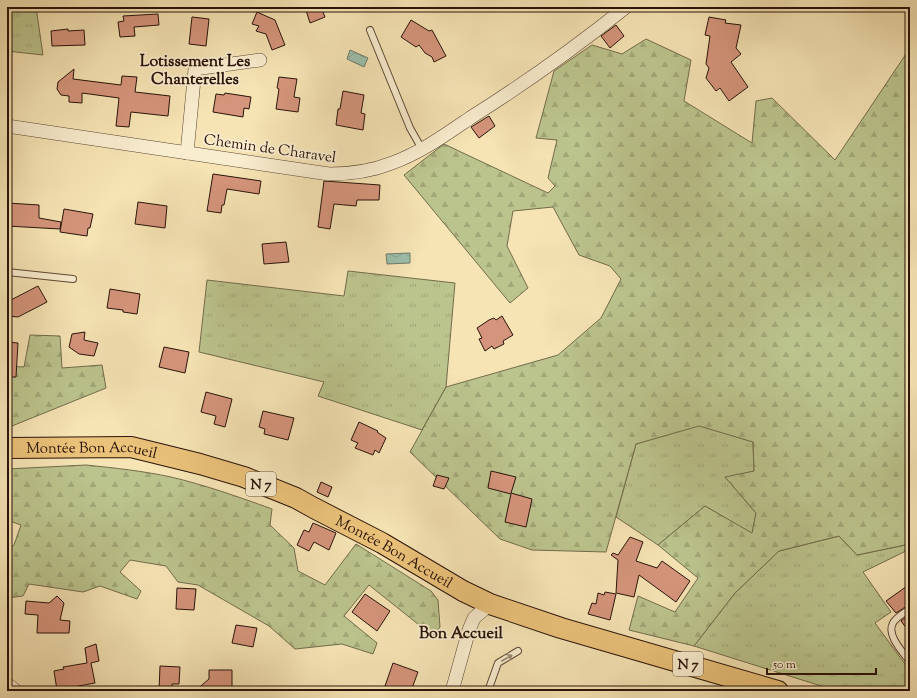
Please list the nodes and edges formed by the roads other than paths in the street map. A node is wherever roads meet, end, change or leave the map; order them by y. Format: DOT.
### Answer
graph roads {
  1 [pos="626,7"];
  2 [pos="370,30"];
  3 [pos="260,60"];
  4 [pos="7,126"];
  5 [pos="422,149"];
  6 [pos="187,153"];
  7 [pos="7,272"];
  8 [pos="73,279"];
  9 [pos="7,448"];
  10 [pos="490,604"];
  11 [pos="910,608"];
  12 [pos="518,651"];
  13 [pos="910,662"];
  14 [pos="7,684"];
  15 [pos="16,691"];
  16 [pos="452,691"];
  17 [pos="488,691"];
  18 [pos="778,691"];
  1 -- 5 [label="street, Chemin de Charavel"];
  2 -- 5 [label="lane"];
  3 -- 6 [label="street"];
  4 -- 6 [label="street, Chemin de Charavel"];
  5 -- 6 [label="street, Chemin de Charavel"];
  7 -- 8 [label="lane"];
  9 -- 10 [label="main road, Montée Bon Accueil / N 7"];
  10 -- 16 [label="street"];
  10 -- 18 [label="main road, Montée Bon Accueil / N 7"];
  11 -- 13 [label="lane"];
  17 -- 12 [label="lane, one-way"];
  14 -- 15 [label="street"];
}
